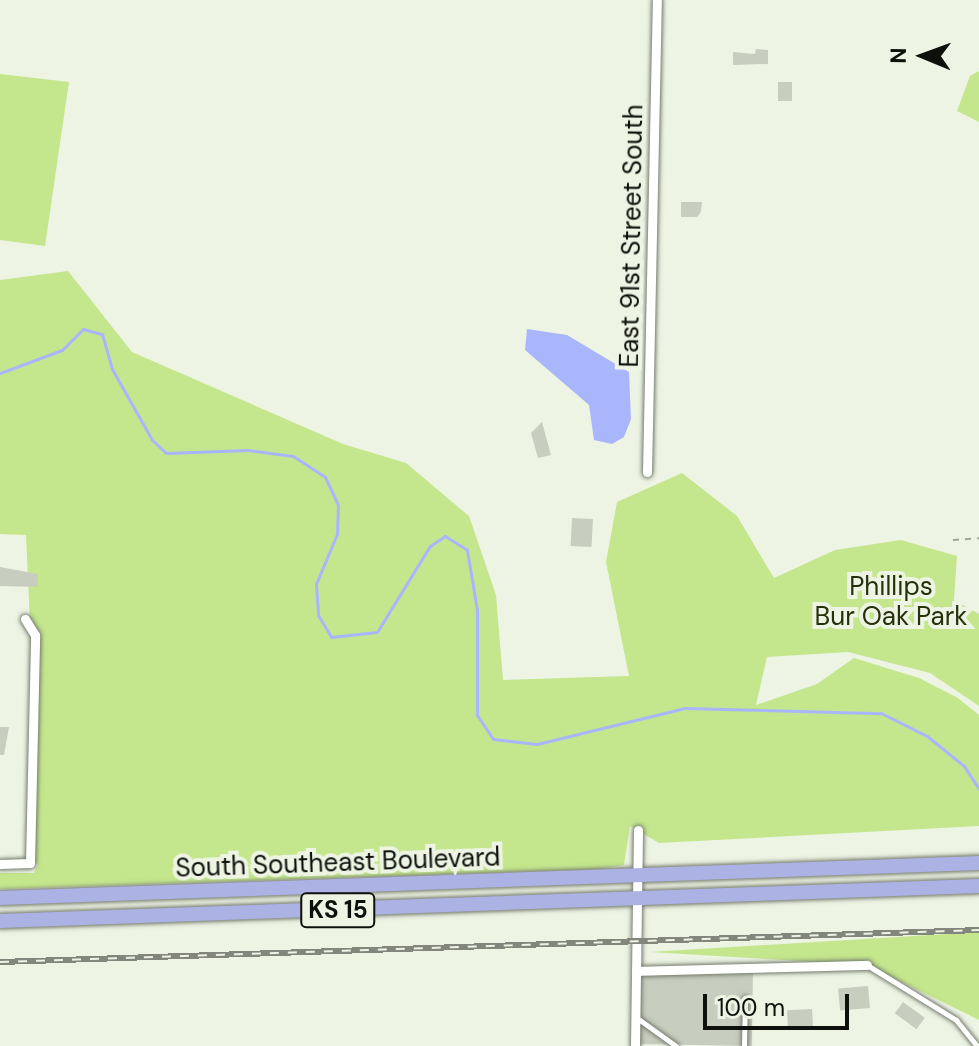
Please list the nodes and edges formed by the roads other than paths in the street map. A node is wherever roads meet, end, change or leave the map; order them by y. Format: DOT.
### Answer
graph roads {
  1 [pos="657,0"];
  2 [pos="647,472"];
  3 [pos="25,619"];
  4 [pos="638,830"];
  5 [pos="0,864"];
  6 [pos="972,864"];
  7 [pos="637,877"];
  8 [pos="976,886"];
  9 [pos="0,898"];
  10 [pos="637,899"];
  11 [pos="0,921"];
  12 [pos="867,965"];
  13 [pos="636,971"];
  14 [pos="745,998"];
  15 [pos="636,1018"];
  16 [pos="635,1046"];
  17 [pos="676,1046"];
  18 [pos="744,1046"];
  19 [pos="977,1046"];
  1 -- 2 [label="street, East 91st Street South"];
  3 -- 5 [label="street"];
  4 -- 7 [label="street"];
  6 -- 7 [label="main road, KS 15"];
  7 -- 9 [label="main road, South Southeast Boulevard / KS 15"];
  7 -- 10 [label="street"];
  8 -- 10 [label="main road, KS 15"];
  10 -- 11 [label="main road, South Southeast Boulevard / KS 15"];
  10 -- 13 [label="street"];
  12 -- 13 [label="street"];
  12 -- 19 [label="lane"];
  13 -- 15 [label="street"];
  14 -- 18 [label="lane"];
  15 -- 16 [label="street"];
  15 -- 17 [label="lane"];
}
